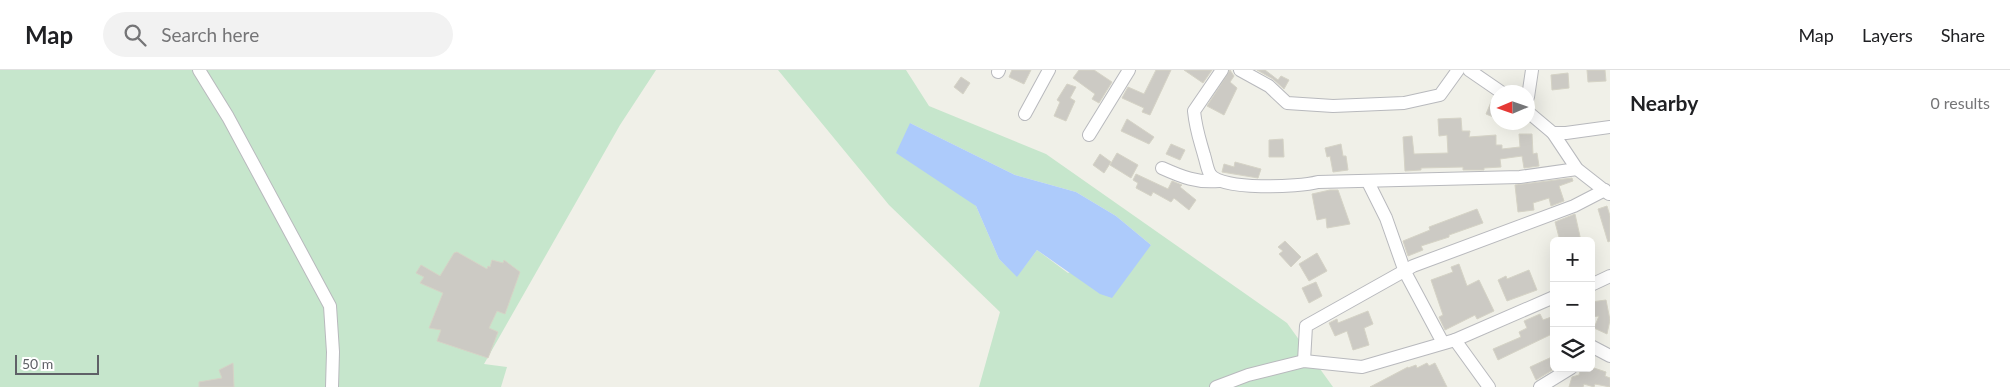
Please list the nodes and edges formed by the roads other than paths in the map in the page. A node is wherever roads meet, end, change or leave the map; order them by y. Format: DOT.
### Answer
graph roads {
  1 [pos="199,70"];
  2 [pos="1049,70"];
  3 [pos="1129,70"];
  4 [pos="1222,70"];
  5 [pos="1240,70"];
  6 [pos="1458,70"];
  7 [pos="1469,70"];
  8 [pos="1532,70"];
  9 [pos="1491,85"];
  10 [pos="1530,85"];
  11 [pos="1025,114"];
  12 [pos="1535,118"];
  13 [pos="1610,128"];
  14 [pos="1553,133"];
  15 [pos="1089,135"];
  16 [pos="1162,168"];
  17 [pos="1577,169"];
  18 [pos="1219,181"];
  19 [pos="1368,182"];
  20 [pos="1607,192"];
  21 [pos="1405,272"];
  22 [pos="1610,276"];
  23 [pos="1595,283"];
  24 [pos="1550,299"];
  25 [pos="1449,342"];
  26 [pos="1595,351"];
  27 [pos="1610,356"];
  28 [pos="1304,361"];
  29 [pos="1564,372"];
  30 [pos="332,387"];
  31 [pos="1216,387"];
  32 [pos="1489,387"];
  33 [pos="1540,387"];
  1 -- 30 [label="street"];
  2 -- 11 [label="street"];
  3 -- 15 [label="street"];
  4 -- 18 [label="street"];
  5 -- 6 [label="street"];
  7 -- 9 [label="street"];
  8 -- 10 [label="street"];
  12 -- 14 [label="street"];
  13 -- 14 [label="street"];
  14 -- 17 [label="street"];
  16 -- 18 [label="street"];
  17 -- 19 [label="street"];
  17 -- 20 [label="street"];
  18 -- 19 [label="street"];
  19 -- 21 [label="street"];
  20 -- 21 [label="street"];
  21 -- 25 [label="street"];
  21 -- 28 [label="street"];
  22 -- 23 [label="street"];
  24 -- 25 [label="street"];
  25 -- 28 [label="street"];
  25 -- 32 [label="street"];
  26 -- 27 [label="street"];
  28 -- 31 [label="street"];
  29 -- 33 [label="street"];
}
